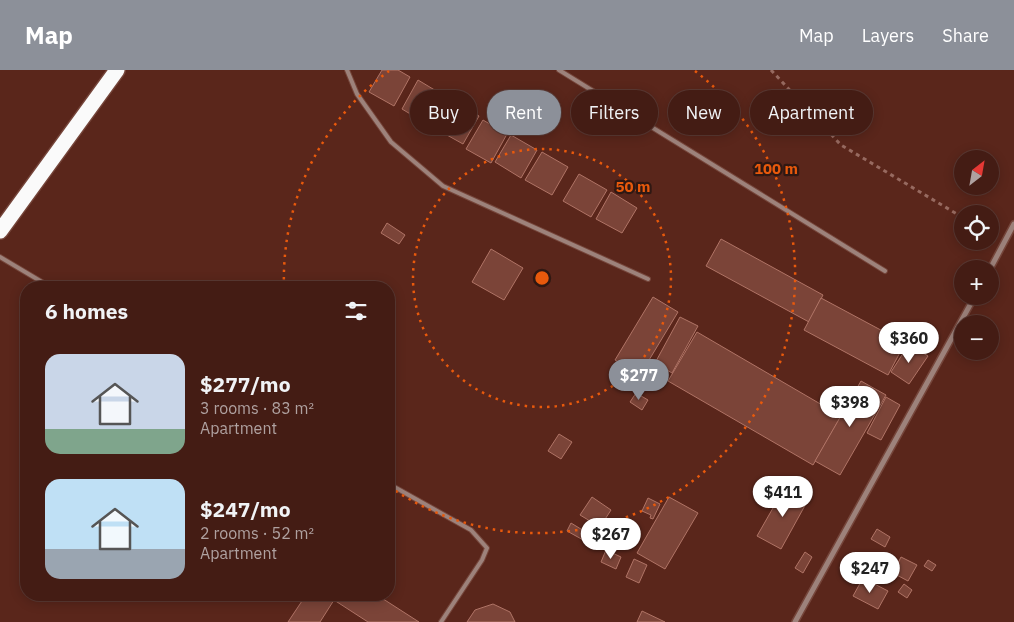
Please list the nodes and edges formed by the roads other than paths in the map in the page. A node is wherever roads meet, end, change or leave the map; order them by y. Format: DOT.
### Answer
graph roads {
  1 [pos="347,70"];
  2 [pos="559,70"];
  3 [pos="114,71"];
  4 [pos="1014,224"];
  5 [pos="0,231"];
  6 [pos="0,257"];
  7 [pos="995,260"];
  8 [pos="885,270"];
  9 [pos="648,279"];
  10 [pos="40,281"];
  11 [pos="970,305"];
  12 [pos="395,487"];
  13 [pos="442,622"];
  14 [pos="795,622"];
  1 -- 9 [label="lane"];
  2 -- 8 [label="lane"];
  3 -- 5 [label="highway"];
  4 -- 7 [label="street"];
  6 -- 10 [label="lane"];
  11 -- 14 [label="street"];
  12 -- 13 [label="lane"];
}
